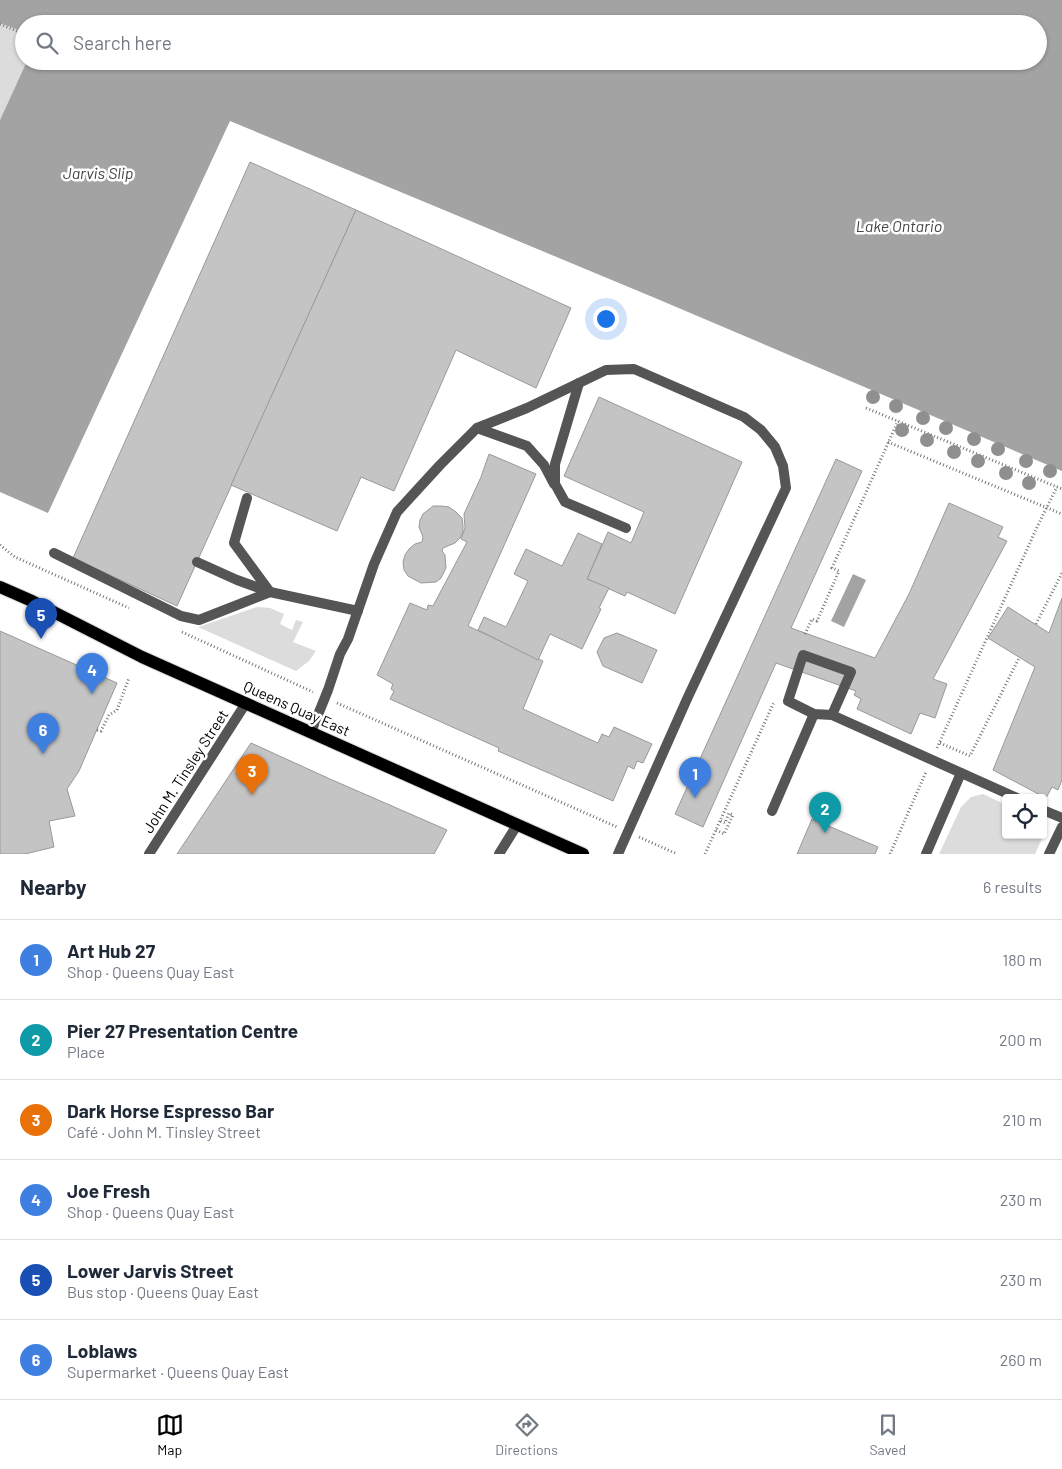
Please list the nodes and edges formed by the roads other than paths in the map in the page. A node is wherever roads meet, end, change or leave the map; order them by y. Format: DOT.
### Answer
graph roads {
  1 [pos="579,383"];
  2 [pos="477,428"];
  3 [pos="554,484"];
  4 [pos="247,498"];
  5 [pos="626,528"];
  6 [pos="54,552"];
  7 [pos="197,562"];
  8 [pos="0,587"];
  9 [pos="270,592"];
  10 [pos="358,611"];
  11 [pos="246,703"];
  12 [pos="814,714"];
  13 [pos="832,715"];
  14 [pos="311,732"];
  15 [pos="962,773"];
  16 [pos="1008,794"];
  17 [pos="772,810"];
  18 [pos="1047,812"];
  19 [pos="1062,818"];
  20 [pos="517,825"];
  21 [pos="1062,827"];
  22 [pos="149,854"];
  23 [pos="499,854"];
  24 [pos="583,854"];
  25 [pos="618,854"];
  26 [pos="926,854"];
  27 [pos="1049,854"];
  1 -- 2 [label="street"];
  1 -- 3 [label="street"];
  1 -- 25 [label="street"];
  2 -- 3 [label="street"];
  2 -- 10 [label="street"];
  3 -- 5 [label="street"];
  4 -- 9 [label="street"];
  6 -- 9 [label="street"];
  7 -- 9 [label="street"];
  8 -- 11 [label="main road, Queens Quay East"];
  9 -- 10 [label="street"];
  10 -- 14 [label="street"];
  11 -- 14 [label="main road, Queens Quay East"];
  11 -- 22 [label="street, John M. Tinsley Street"];
  12 -- 13 [label="street"];
  12 -- 13 [label="street"];
  12 -- 17 [label="street"];
  13 -- 15 [label="street"];
  14 -- 20 [label="main road, Queens Quay East"];
  15 -- 16 [label="street"];
  15 -- 26 [label="street"];
  18 -- 19 [label="street"];
  20 -- 23 [label="street"];
  20 -- 24 [label="main road, Queens Quay East"];
  21 -- 27 [label="street"];
}
